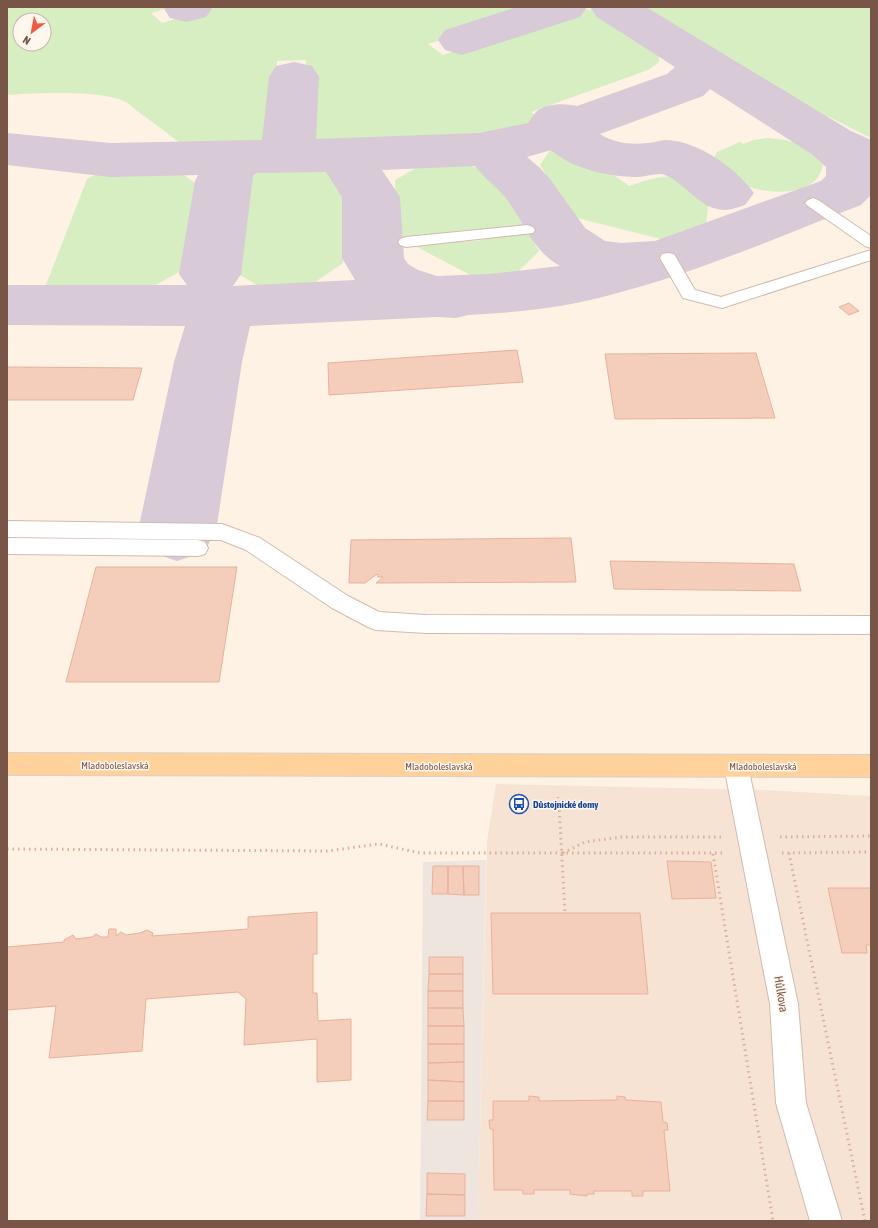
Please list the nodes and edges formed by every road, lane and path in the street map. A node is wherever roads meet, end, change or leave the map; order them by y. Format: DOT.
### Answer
graph roads {
  1 [pos="813,203"];
  2 [pos="527,230"];
  3 [pos="406,242"];
  4 [pos="871,243"];
  5 [pos="871,255"];
  6 [pos="668,258"];
  7 [pos="7,529"];
  8 [pos="7,546"];
  9 [pos="198,548"];
  10 [pos="871,625"];
  11 [pos="7,764"];
  12 [pos="736,766"];
  13 [pos="871,766"];
  14 [pos="558,797"];
  15 [pos="871,836"];
  16 [pos="752,845"];
  17 [pos="7,849"];
  18 [pos="871,852"];
  19 [pos="563,853"];
  20 [pos="789,853"];
  21 [pos="713,854"];
  22 [pos="565,913"];
  23 [pos="773,1221"];
  24 [pos="826,1221"];
  25 [pos="865,1221"];
  1 -- 4 [label="street"];
  2 -- 3 [label="street"];
  5 -- 6 [label="street"];
  7 -- 10 [label="street"];
  8 -- 9 [label="street"];
  11 -- 12 [label="main road, Mladoboleslavská"];
  12 -- 13 [label="main road, Mladoboleslavská"];
  12 -- 16 [label="street, Hůlkova"];
  14 -- 19 [label="path"];
  15 -- 16 [label="path"];
  16 -- 19 [label="path"];
  16 -- 20 [label="path"];
  16 -- 21 [label="path"];
  16 -- 24 [label="street, Hůlkova"];
  17 -- 19 [label="path"];
  18 -- 20 [label="path"];
  19 -- 21 [label="path"];
  19 -- 22 [label="path"];
  20 -- 25 [label="path"];
  21 -- 23 [label="path"];
}
